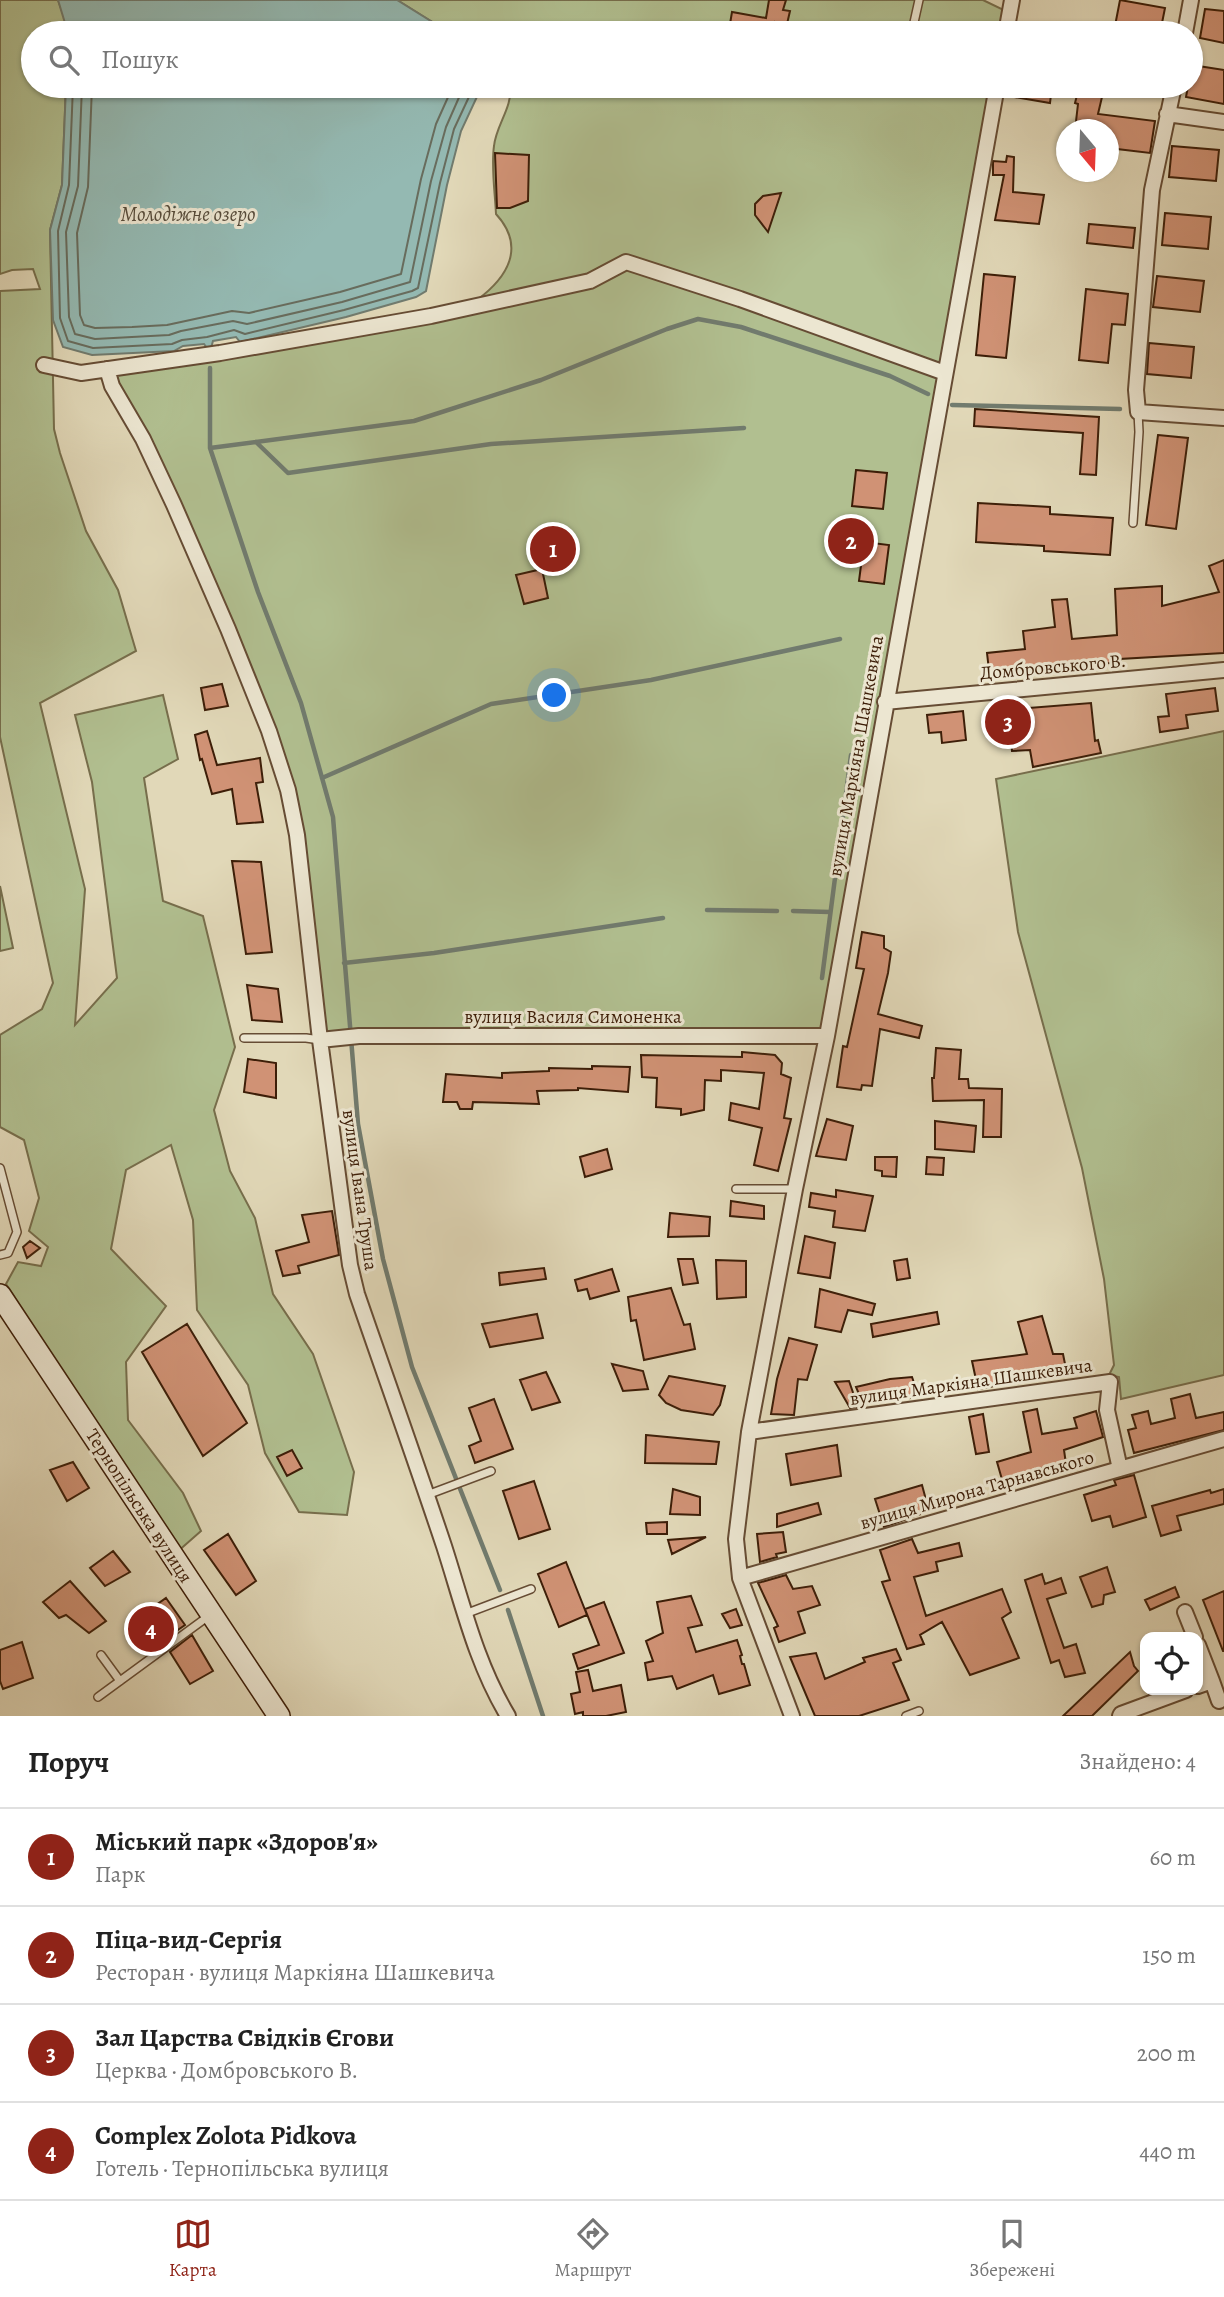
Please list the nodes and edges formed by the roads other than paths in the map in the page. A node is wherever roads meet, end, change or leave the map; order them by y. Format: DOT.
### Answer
graph roads {
  1 [pos="919,0"];
  2 [pos="1012,0"];
  3 [pos="1191,0"];
  4 [pos="914,21"];
  5 [pos="1008,21"];
  6 [pos="1187,21"];
  7 [pos="995,98"];
  8 [pos="1171,98"];
  9 [pos="1167,114"];
  10 [pos="1224,122"];
  11 [pos="44,365"];
  12 [pos="107,369"];
  13 [pos="945,373"];
  14 [pos="1138,412"];
  15 [pos="1224,418"];
  16 [pos="1133,523"];
  17 [pos="1224,670"];
  18 [pos="885,702"];
  19 [pos="827,1036"];
  20 [pos="244,1038"];
  21 [pos="320,1040"];
  22 [pos="0,1168"];
  23 [pos="736,1189"];
  24 [pos="795,1189"];
  25 [pos="0,1255"];
  26 [pos="0,1295"];
  27 [pos="749,1432"];
  28 [pos="1224,1439"];
  29 [pos="1120,1469"];
  30 [pos="491,1471"];
  31 [pos="426,1495"];
  32 [pos="740,1578"];
  33 [pos="531,1589"];
  34 [pos="1185,1612"];
  35 [pos="211,1614"];
  36 [pos="465,1614"];
  37 [pos="1193,1632"];
  38 [pos="101,1655"];
  39 [pos="120,1681"];
  40 [pos="1205,1683"];
  41 [pos="1172,1695"];
  42 [pos="98,1697"];
  43 [pos="1219,1701"];
  44 [pos="919,1711"];
  45 [pos="279,1716"];
  46 [pos="508,1716"];
  47 [pos="792,1716"];
  48 [pos="906,1716"];
  49 [pos="1120,1716"];
  1 -- 4 [label="lane"];
  2 -- 5 [label="street"];
  3 -- 6 [label="street"];
  7 -- 13 [label="street, вулиця Маркіяна Шашкевича"];
  8 -- 9 [label="street"];
  9 -- 10 [label="street"];
  9 -- 14 [label="street"];
  11 -- 12 [label="street"];
  12 -- 13 [label="street"];
  12 -- 21 [label="street, вулиця Івана Труша"];
  13 -- 18 [label="street, вулиця Маркіяна Шашкевича"];
  14 -- 15 [label="street"];
  14 -- 16 [label="lane"];
  17 -- 18 [label="street, Домбровського В."];
  18 -- 19 [label="street, вулиця Маркіяна Шашкевича"];
  19 -- 21 [label="street, вулиця Василя Симоненка"];
  19 -- 24 [label="street, вулиця Маркіяна Шашкевича"];
  20 -- 21 [label="lane"];
  21 -- 31 [label="street, вулиця Івана Труша"];
  22 -- 25 [label="lane"];
  23 -- 24 [label="lane"];
  24 -- 27 [label="street, вулиця Маркіяна Шашкевича"];
  26 -- 35 [label="street, Тернопільська вулиця"];
  27 -- 29 [label="street, вулиця Маркіяна Шашкевича"];
  27 -- 32 [label="street, вулиця Маркіяна Шашкевича"];
  28 -- 29 [label="street, вулиця Мирона Тарнавського"];
  29 -- 32 [label="street, вулиця Мирона Тарнавського"];
  30 -- 31 [label="lane"];
  31 -- 36 [label="street, вулиця Івана Труша"];
  32 -- 47 [label="street, вулиця Маркіяна Шашкевича"];
  33 -- 36 [label="lane"];
  34 -- 37 [label="street"];
  35 -- 39 [label="lane"];
  35 -- 45 [label="street, Тернопільська вулиця"];
  36 -- 46 [label="street, вулиця Івана Труша"];
  38 -- 39 [label="lane"];
  39 -- 42 [label="lane"];
  40 -- 43 [label="street"];
  41 -- 49 [label="street"];
  44 -- 48 [label="lane"];
}
